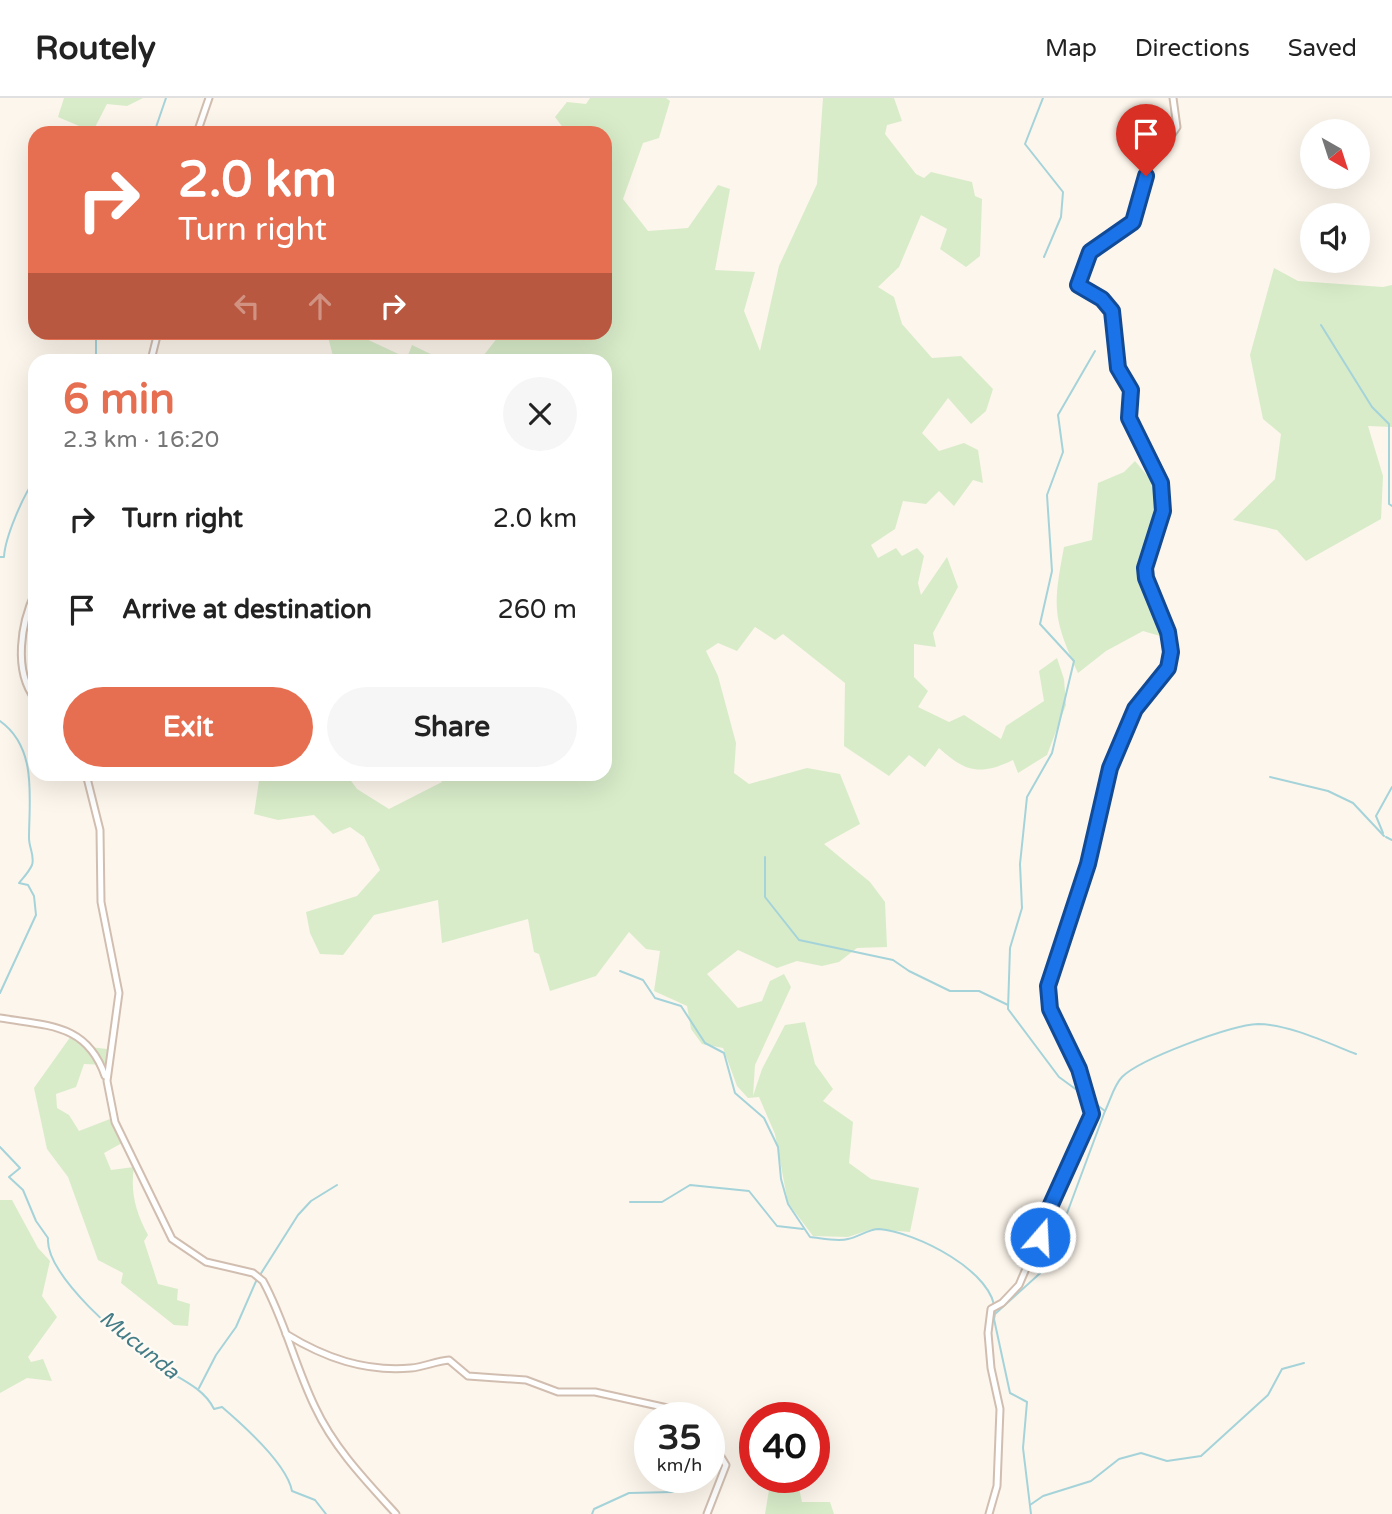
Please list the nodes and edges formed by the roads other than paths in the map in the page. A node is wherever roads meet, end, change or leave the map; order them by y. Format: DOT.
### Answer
graph roads {
  1 [pos="209,98"];
  2 [pos="1173,98"];
  3 [pos="199,126"];
  4 [pos="28,610"];
  5 [pos="28,685"];
  6 [pos="88,781"];
  7 [pos="0,1018"];
  8 [pos="107,1081"];
  9 [pos="286,1334"];
  10 [pos="640,1402"];
  11 [pos="715,1493"];
  12 [pos="396,1514"];
  13 [pos="707,1514"];
  14 [pos="989,1514"];
  1 -- 3 [label="street"];
  2 -- 14 [label="street"];
  4 -- 5 [label="street"];
  6 -- 8 [label="street"];
  7 -- 8 [label="street"];
  8 -- 9 [label="street"];
  9 -- 10 [label="street"];
  9 -- 12 [label="street"];
  11 -- 13 [label="street"];
}
